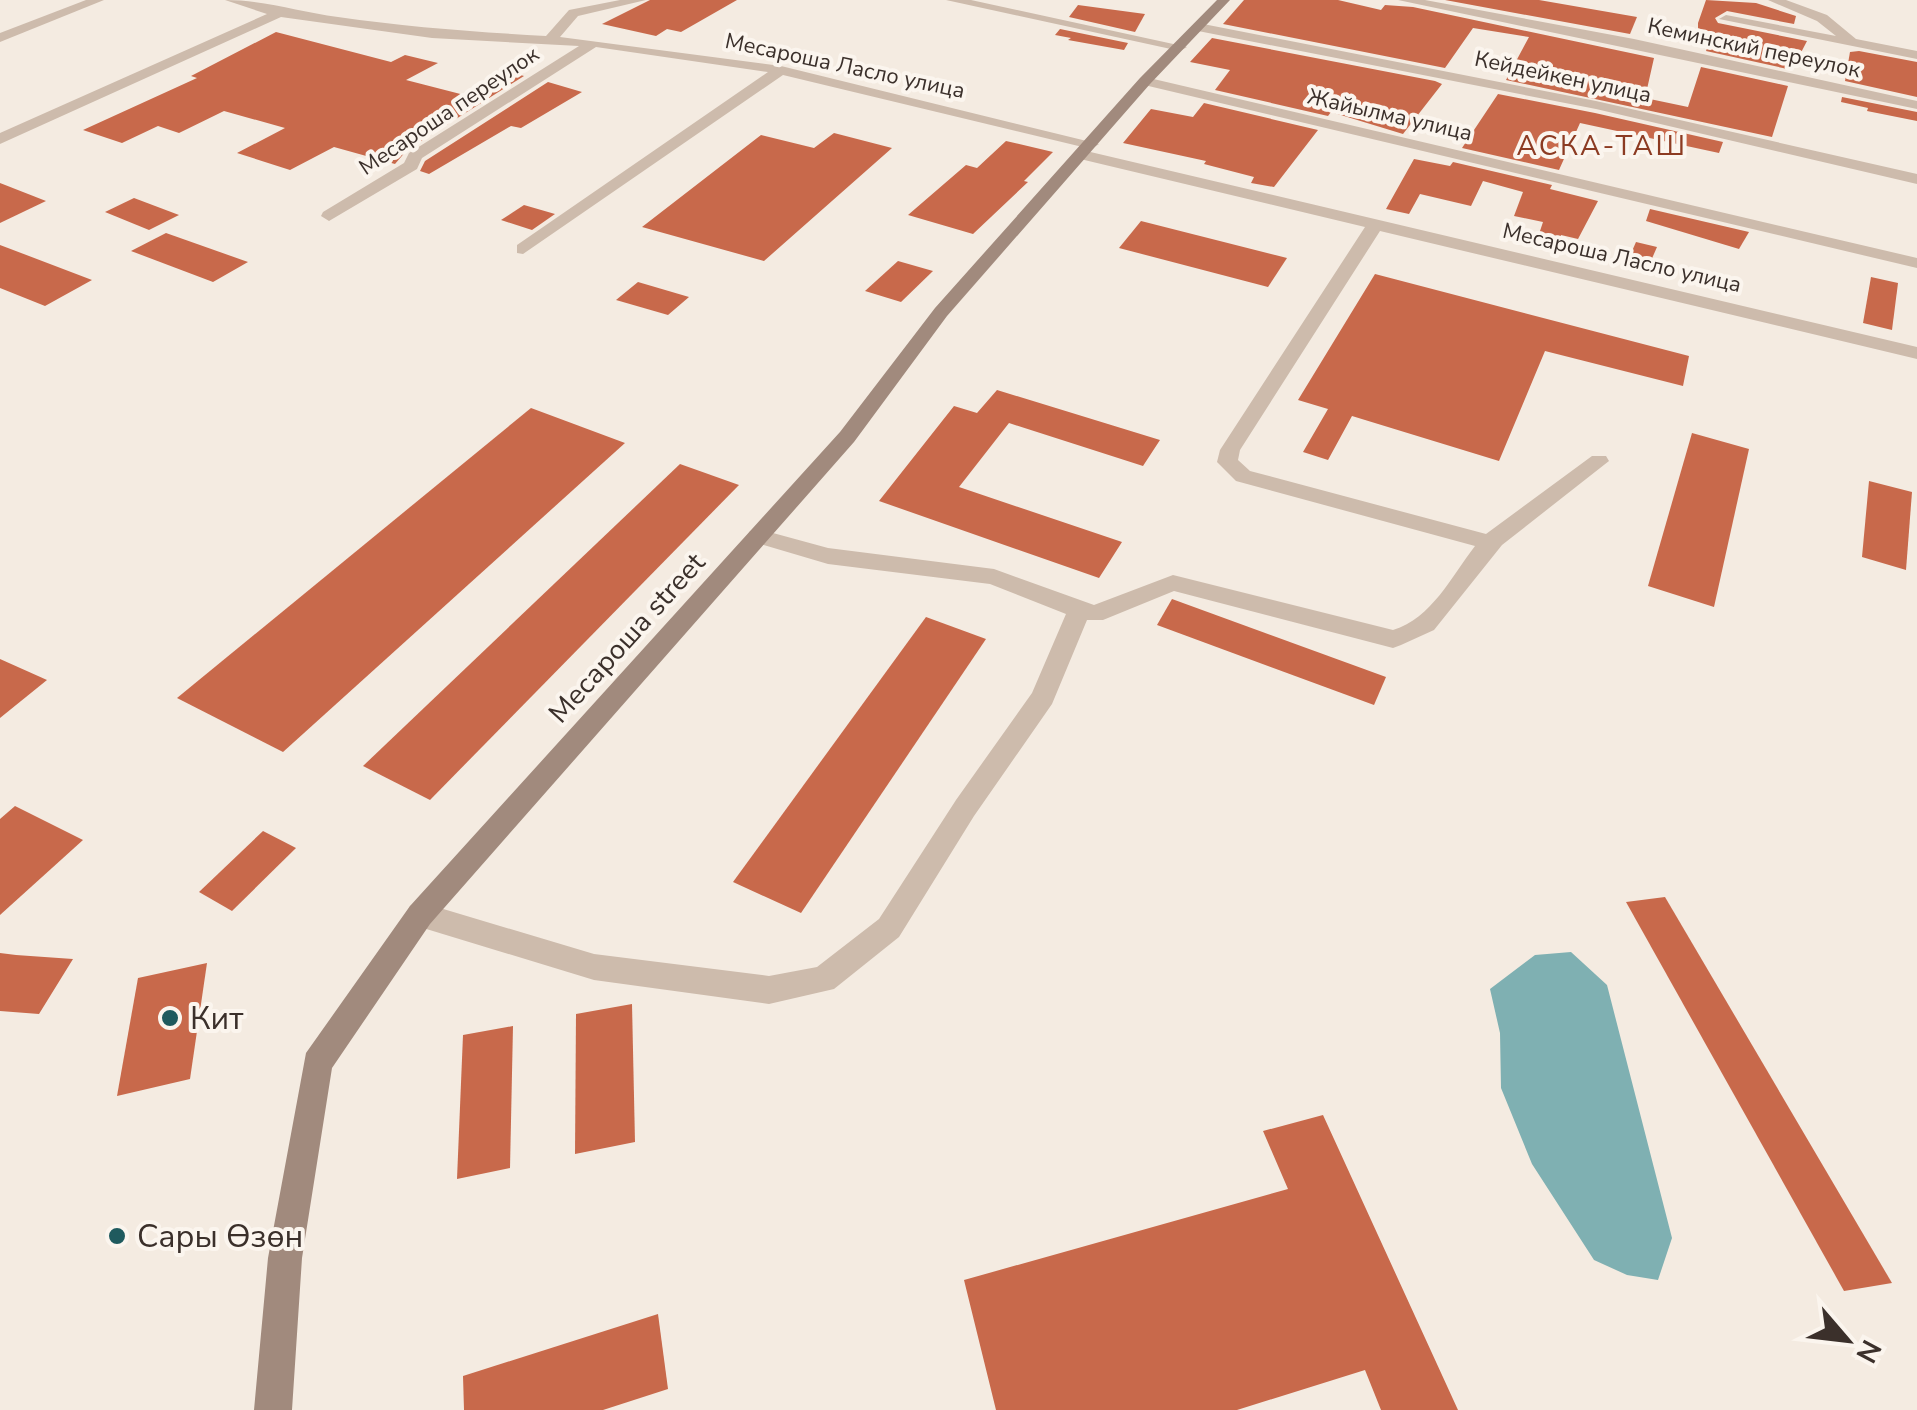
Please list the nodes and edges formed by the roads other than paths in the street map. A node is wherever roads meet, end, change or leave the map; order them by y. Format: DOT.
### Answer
graph roads {
  1 [pos="98,0"];
  2 [pos="231,0"];
  3 [pos="306,0"];
  4 [pos="640,0"];
  5 [pos="952,0"];
  6 [pos="1224,0"];
  7 [pos="1404,0"];
  8 [pos="1774,0"];
  9 [pos="1790,1"];
  10 [pos="279,13"];
  11 [pos="1726,20"];
  12 [pos="1198,27"];
  13 [pos="0,38"];
  14 [pos="551,39"];
  15 [pos="594,43"];
  16 [pos="1854,43"];
  17 [pos="1180,46"];
  18 [pos="1917,54"];
  19 [pos="780,70"];
  20 [pos="1145,81"];
  21 [pos="1917,105"];
  22 [pos="0,139"];
  23 [pos="1087,149"];
  24 [pos="1917,179"];
  25 [pos="329,216"];
  26 [pos="1376,223"];
  27 [pos="524,248"];
  28 [pos="1917,263"];
  29 [pos="1917,353"];
  30 [pos="1599,461"];
  31 [pos="758,536"];
  32 [pos="1490,543"];
  33 [pos="1079,611"];
  34 [pos="420,915"];
  35 [pos="273,1410"];
  1 -- 13 [label="street"];
  2 -- 10 [label="street, Месароша Ласло улица"];
  3 -- 10 [label="street"];
  4 -- 14 [label="street"];
  5 -- 17 [label="street"];
  6 -- 12 [label="street, Месароша street"];
  7 -- 21 [label="street, Кеминский переулок"];
  8 -- 9 [label="street"];
  9 -- 16 [label="street"];
  10 -- 14 [label="street, Месароша Ласло улица"];
  10 -- 22 [label="street"];
  11 -- 16 [label="street"];
  12 -- 17 [label="street, Месароша street"];
  12 -- 24 [label="street, Кейдейкен улица"];
  14 -- 15 [label="street, Месароша Ласло улица"];
  15 -- 19 [label="street, Месароша Ласло улица"];
  15 -- 25 [label="street, Месароша переулок"];
  16 -- 18 [label="street"];
  17 -- 20 [label="street, Месароша street"];
  19 -- 23 [label="street, Месароша Ласло улица"];
  19 -- 27 [label="street"];
  20 -- 23 [label="street, Месароша street"];
  20 -- 28 [label="street, Жайылма улица"];
  23 -- 26 [label="street, Месароша Ласло улица"];
  23 -- 31 [label="street, Месароша street"];
  26 -- 29 [label="street, Месароша Ласло улица"];
  26 -- 32 [label="street"];
  30 -- 32 [label="street"];
  31 -- 33 [label="street"];
  31 -- 34 [label="street, Месароша street"];
  32 -- 33 [label="street"];
  33 -- 34 [label="street"];
  34 -- 35 [label="street, Месароша street"];
}
